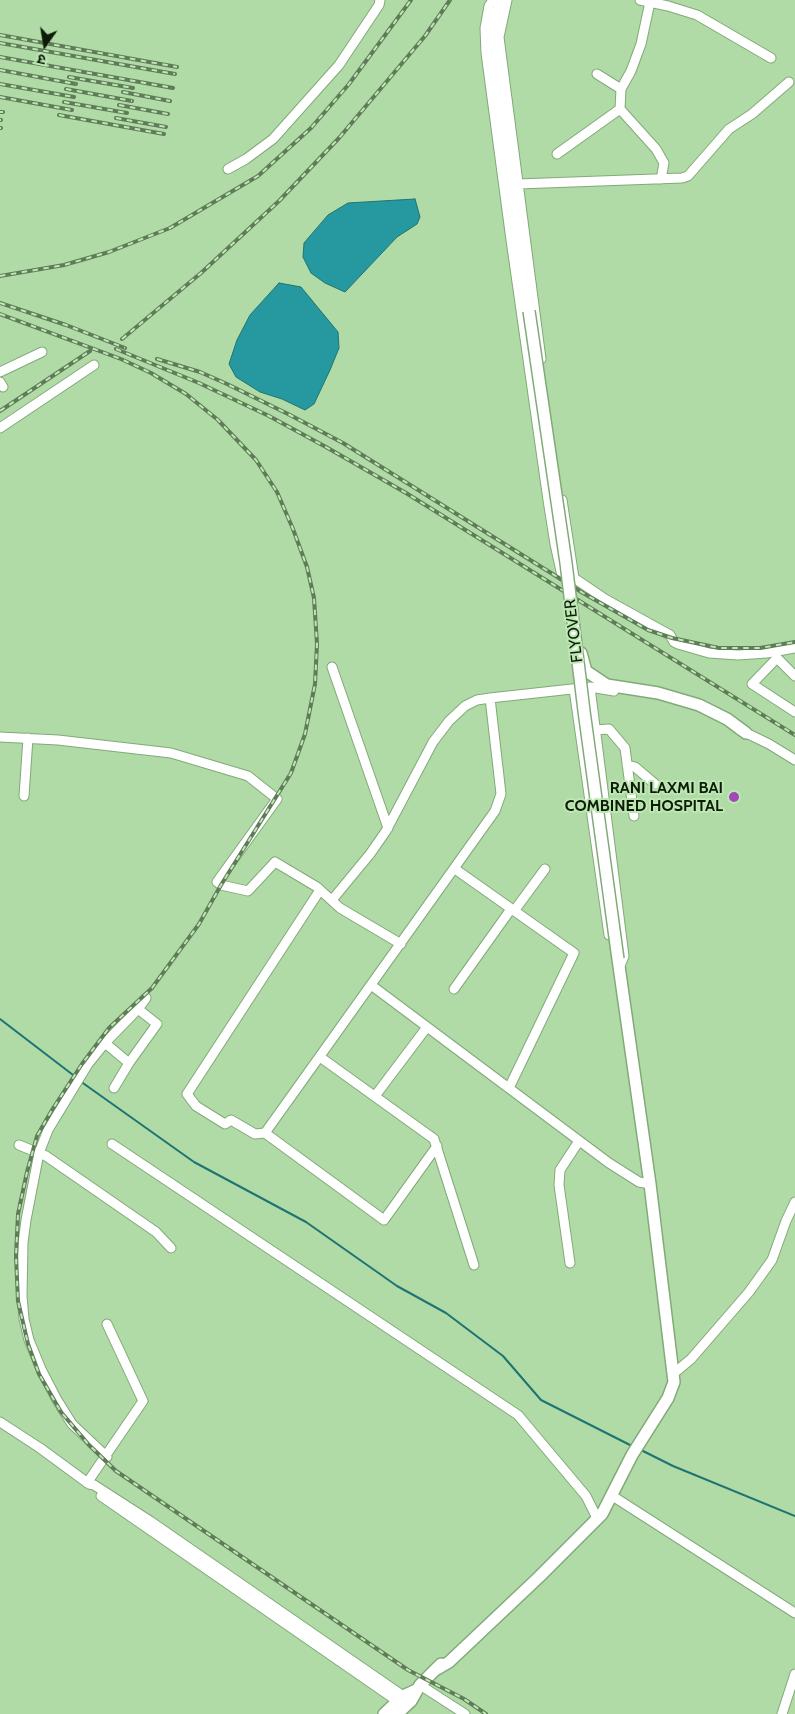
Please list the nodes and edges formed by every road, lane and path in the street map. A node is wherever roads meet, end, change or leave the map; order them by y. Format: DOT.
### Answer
graph roads {
  1 [pos="380,0"];
  2 [pos="493,0"];
  3 [pos="502,0"];
  4 [pos="507,0"];
  5 [pos="640,0"];
  6 [pos="650,2"];
  7 [pos="771,58"];
  8 [pos="597,74"];
  9 [pos="789,82"];
  10 [pos="621,89"];
  11 [pos="620,109"];
  12 [pos="557,154"];
  13 [pos="228,170"];
  14 [pos="661,179"];
  15 [pos="518,184"];
  16 [pos="520,249"];
  17 [pos="526,294"];
  18 [pos="42,352"];
  19 [pos="94,365"];
  20 [pos="0,372"];
  21 [pos="0,428"];
  22 [pos="574,578"];
  23 [pos="573,622"];
  24 [pos="795,648"];
  25 [pos="332,667"];
  26 [pos="795,676"];
  27 [pos="590,687"];
  28 [pos="574,689"];
  29 [pos="490,698"];
  30 [pos="795,712"];
  31 [pos="741,729"];
  32 [pos="595,730"];
  33 [pos="0,737"];
  34 [pos="28,738"];
  35 [pos="795,760"];
  36 [pos="627,764"];
  37 [pos="655,784"];
  38 [pos="24,796"];
  39 [pos="634,816"];
  40 [pos="388,828"];
  41 [pos="455,869"];
  42 [pos="545,869"];
  43 [pos="320,890"];
  44 [pos="332,900"];
  45 [pos="513,910"];
  46 [pos="401,944"];
  47 [pos="619,963"];
  48 [pos="371,985"];
  49 [pos="454,989"];
  50 [pos="146,998"];
  51 [pos="138,1009"];
  52 [pos="427,1027"];
  53 [pos="105,1044"];
  54 [pos="320,1057"];
  55 [pos="129,1063"];
  56 [pos="114,1088"];
  57 [pos="509,1088"];
  58 [pos="375,1096"];
  59 [pos="265,1133"];
  60 [pos="579,1141"];
  61 [pos="112,1144"];
  62 [pos="19,1145"];
  63 [pos="437,1146"];
  64 [pos="39,1153"];
  65 [pos="650,1184"];
  66 [pos="795,1202"];
  67 [pos="171,1248"];
  68 [pos="570,1263"];
  69 [pos="474,1264"];
  70 [pos="107,1324"];
  71 [pos="673,1374"];
  72 [pos="0,1422"];
  73 [pos="107,1457"];
  74 [pos="88,1484"];
  75 [pos="611,1495"];
  76 [pos="597,1518"];
  77 [pos="795,1613"];
  78 [pos="795,1674"];
  79 [pos="418,1687"];
  80 [pos="403,1704"];
  81 [pos="384,1714"];
  82 [pos="465,1714"];
  83 [pos="782,1714"];
  1 -- 13 [label="street"];
  2 -- 16 [label="street"];
  3 -- 16 [label="main road, FLYOVER"];
  4 -- 15 [label="street"];
  5 -- 6 [label="street"];
  6 -- 7 [label="street"];
  6 -- 10 [label="street"];
  8 -- 10 [label="street"];
  9 -- 14 [label="street"];
  10 -- 11 [label="street"];
  11 -- 12 [label="street"];
  11 -- 14 [label="street"];
  14 -- 15 [label="street"];
  15 -- 16 [label="street"];
  16 -- 17 [label="main road, FLYOVER"];
  17 -- 22 [label="street"];
  17 -- 22 [label="street"];
  17 -- 23 [label="main road, FLYOVER, bridge"];
  18 -- 20 [label="street"];
  19 -- 21 [label="street"];
  22 -- 24 [label="street"];
  23 -- 31 [label="main road, bridge"];
  23 -- 47 [label="main road, FLYOVER, bridge"];
  25 -- 40 [label="street"];
  26 -- 30 [label="street"];
  27 -- 28 [label="street"];
  27 -- 31 [label="street"];
  27 -- 32 [label="street"];
  28 -- 29 [label="street"];
  28 -- 47 [label="street"];
  29 -- 40 [label="street"];
  29 -- 41 [label="street"];
  31 -- 35 [label="street"];
  32 -- 36 [label="street"];
  32 -- 47 [label="street"];
  33 -- 34 [label="street"];
  34 -- 38 [label="street"];
  34 -- 43 [label="street"];
  36 -- 37 [label="street"];
  36 -- 39 [label="street"];
  40 -- 44 [label="street"];
  41 -- 45 [label="street"];
  41 -- 46 [label="street"];
  42 -- 45 [label="street"];
  43 -- 44 [label="street"];
  43 -- 59 [label="street"];
  44 -- 46 [label="street"];
  45 -- 49 [label="street"];
  45 -- 57 [label="street"];
  46 -- 48 [label="street"];
  47 -- 65 [label="main road, FLYOVER"];
  48 -- 52 [label="street"];
  48 -- 54 [label="street"];
  50 -- 51 [label="street"];
  51 -- 53 [label="street"];
  51 -- 55 [label="street"];
  52 -- 57 [label="street"];
  52 -- 58 [label="street"];
  53 -- 55 [label="street"];
  53 -- 64 [label="street"];
  54 -- 58 [label="street"];
  54 -- 59 [label="street"];
  55 -- 56 [label="street"];
  57 -- 60 [label="street"];
  58 -- 63 [label="street"];
  59 -- 63 [label="street"];
  60 -- 65 [label="street"];
  60 -- 68 [label="street"];
  61 -- 76 [label="street"];
  62 -- 64 [label="street"];
  63 -- 69 [label="street"];
  64 -- 67 [label="street"];
  64 -- 73 [label="street"];
  65 -- 71 [label="main road, FLYOVER"];
  66 -- 71 [label="street"];
  70 -- 73 [label="street"];
  71 -- 75 [label="main road, FLYOVER"];
  72 -- 74 [label="street"];
  73 -- 74 [label="street"];
  74 -- 80 [label="street"];
  75 -- 76 [label="main road, FLYOVER"];
  75 -- 77 [label="street"];
  76 -- 79 [label="main road, FLYOVER"];
  78 -- 83 [label="street"];
  79 -- 80 [label="main road, FLYOVER"];
  79 -- 82 [label="street"];
  80 -- 81 [label="main road, FLYOVER"];
}
